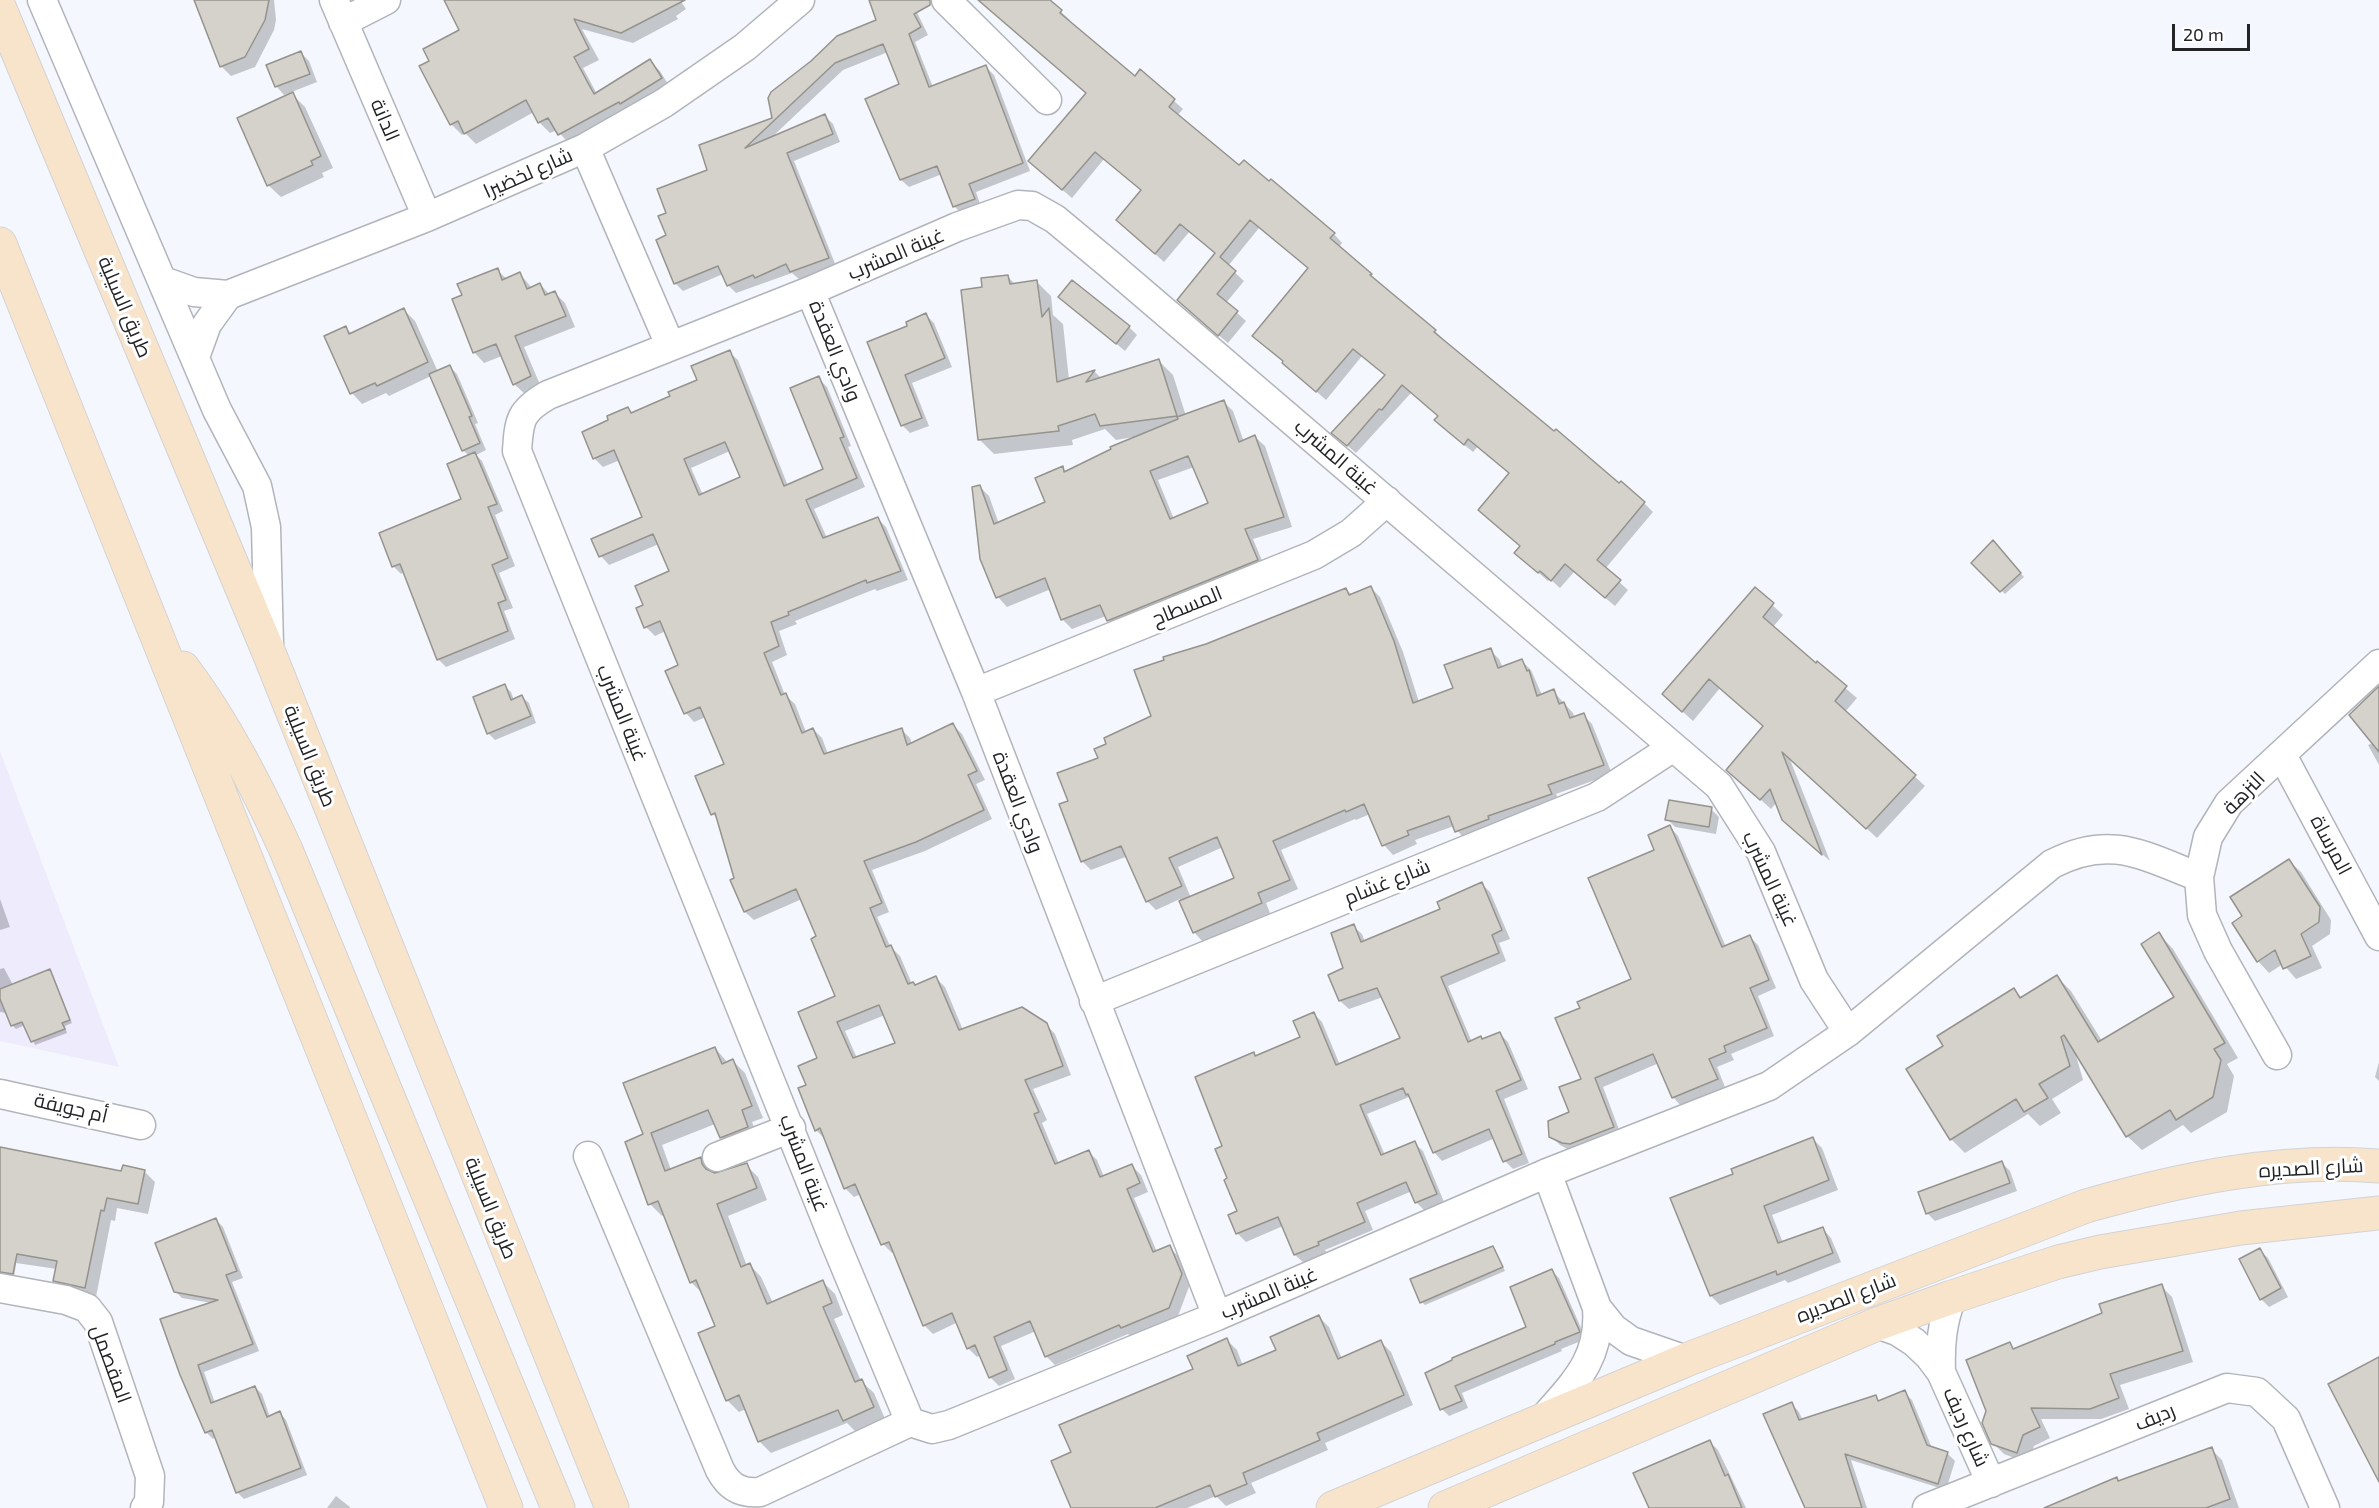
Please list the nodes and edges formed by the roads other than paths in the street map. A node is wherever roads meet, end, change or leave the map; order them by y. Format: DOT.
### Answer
graph roads {
  1 [pos="42,0"];
  2 [pos="386,0"];
  3 [pos="800,0"];
  4 [pos="946,0"];
  5 [pos="0,9"];
  6 [pos="339,11"];
  7 [pos="1047,100"];
  8 [pos="585,148"];
  9 [pos="427,217"];
  10 [pos="0,244"];
  11 [pos="163,280"];
  12 [pos="810,291"];
  13 [pos="10,292"];
  14 [pos="228,295"];
  15 [pos="670,345"];
  16 [pos="195,357"];
  17 [pos="1387,501"];
  18 [pos="152,626"];
  19 [pos="269,653"];
  20 [pos="2379,664"];
  21 [pos="976,692"];
  22 [pos="1672,748"];
  23 [pos="2282,755"];
  24 [pos="2199,877"];
  25 [pos="2379,936"];
  26 [pos="1094,1001"];
  27 [pos="1848,1032"];
  28 [pos="2277,1055"];
  29 [pos="0,1094"];
  30 [pos="141,1125"];
  31 [pos="791,1128"];
  32 [pos="588,1156"];
  33 [pos="717,1157"];
  34 [pos="2379,1166"];
  35 [pos="1547,1173"];
  36 [pos="2379,1213"];
  37 [pos="0,1288"];
  38 [pos="1952,1297"];
  39 [pos="1597,1308"];
  40 [pos="1217,1316"];
  41 [pos="1877,1324"];
  42 [pos="1686,1360"];
  43 [pos="1941,1372"];
  44 [pos="1544,1419"];
  45 [pos="910,1422"];
  46 [pos="600,1477"];
  47 [pos="1991,1483"];
  48 [pos="145,1508"];
  49 [pos="506,1508"];
  50 [pos="558,1508"];
  51 [pos="612,1508"];
  52 [pos="630,1508"];
  53 [pos="1333,1508"];
  54 [pos="1445,1508"];
  55 [pos="1927,1508"];
  56 [pos="2325,1508"];
  1 -- 11 [label="street"];
  2 -- 6 [label="street, الدانة"];
  3 -- 8 [label="street, شارع لخضيرا"];
  4 -- 7 [label="street"];
  5 -- 19 [label="main road, طريق السيلية"];
  6 -- 9 [label="street, الدانة"];
  8 -- 9 [label="street, شارع لخضيرا"];
  8 -- 15 [label="street"];
  9 -- 14 [label="street, شارع لخضيرا"];
  10 -- 13 [label="main road"];
  11 -- 14 [label="street, شارع لخضيرا"];
  11 -- 16 [label="street"];
  12 -- 15 [label="street, غينة المشرب"];
  12 -- 17 [label="street, غينة المشرب"];
  12 -- 21 [label="street, وادي العقدة"];
  13 -- 18 [label="main road"];
  14 -- 16 [label="street"];
  15 -- 31 [label="street, غينة المشرب"];
  16 -- 19 [label="street"];
  17 -- 21 [label="street, المسطاح"];
  17 -- 22 [label="street, غينة المشرب"];
  18 -- 49 [label="main road"];
  18 -- 50 [label="main road"];
  19 -- 46 [label="main road, طريق السيلية"];
  20 -- 23 [label="street, النزهة"];
  21 -- 26 [label="street, وادي العقدة"];
  22 -- 26 [label="street, شارع غشام"];
  22 -- 27 [label="street, غينة المشرب"];
  23 -- 24 [label="street, النزهة"];
  23 -- 25 [label="street, المرساة"];
  24 -- 27 [label="street, غينة المشرب"];
  24 -- 28 [label="street, النزهة"];
  26 -- 40 [label="street, وادي العقدة"];
  27 -- 35 [label="street, غينة المشرب"];
  29 -- 30 [label="street, أم جويفة"];
  31 -- 33 [label="street"];
  31 -- 45 [label="street, غينة المشرب"];
  32 -- 45 [label="street"];
  34 -- 42 [label="main road, شارع الصديره"];
  35 -- 39 [label="street"];
  35 -- 40 [label="street, غينة المشرب"];
  36 -- 38 [label="main road, شارع الصديره"];
  37 -- 48 [label="street, المقصمل"];
  38 -- 41 [label="main road, شارع الصديره"];
  38 -- 43 [label="street, شارع رديف"];
  39 -- 42 [label="street"];
  39 -- 44 [label="street"];
  40 -- 45 [label="street, غينة المشرب"];
  41 -- 43 [label="street, شارع رديف"];
  41 -- 54 [label="main road, شارع الصديره"];
  42 -- 44 [label="main road, شارع الصديره"];
  43 -- 47 [label="street, شارع رديف"];
  44 -- 53 [label="main road, شارع الصديره"];
  46 -- 51 [label="main road, طريق السيلية"];
  46 -- 52 [label="main road"];
  47 -- 55 [label="street, رديف"];
  47 -- 56 [label="street, رديف"];
}
